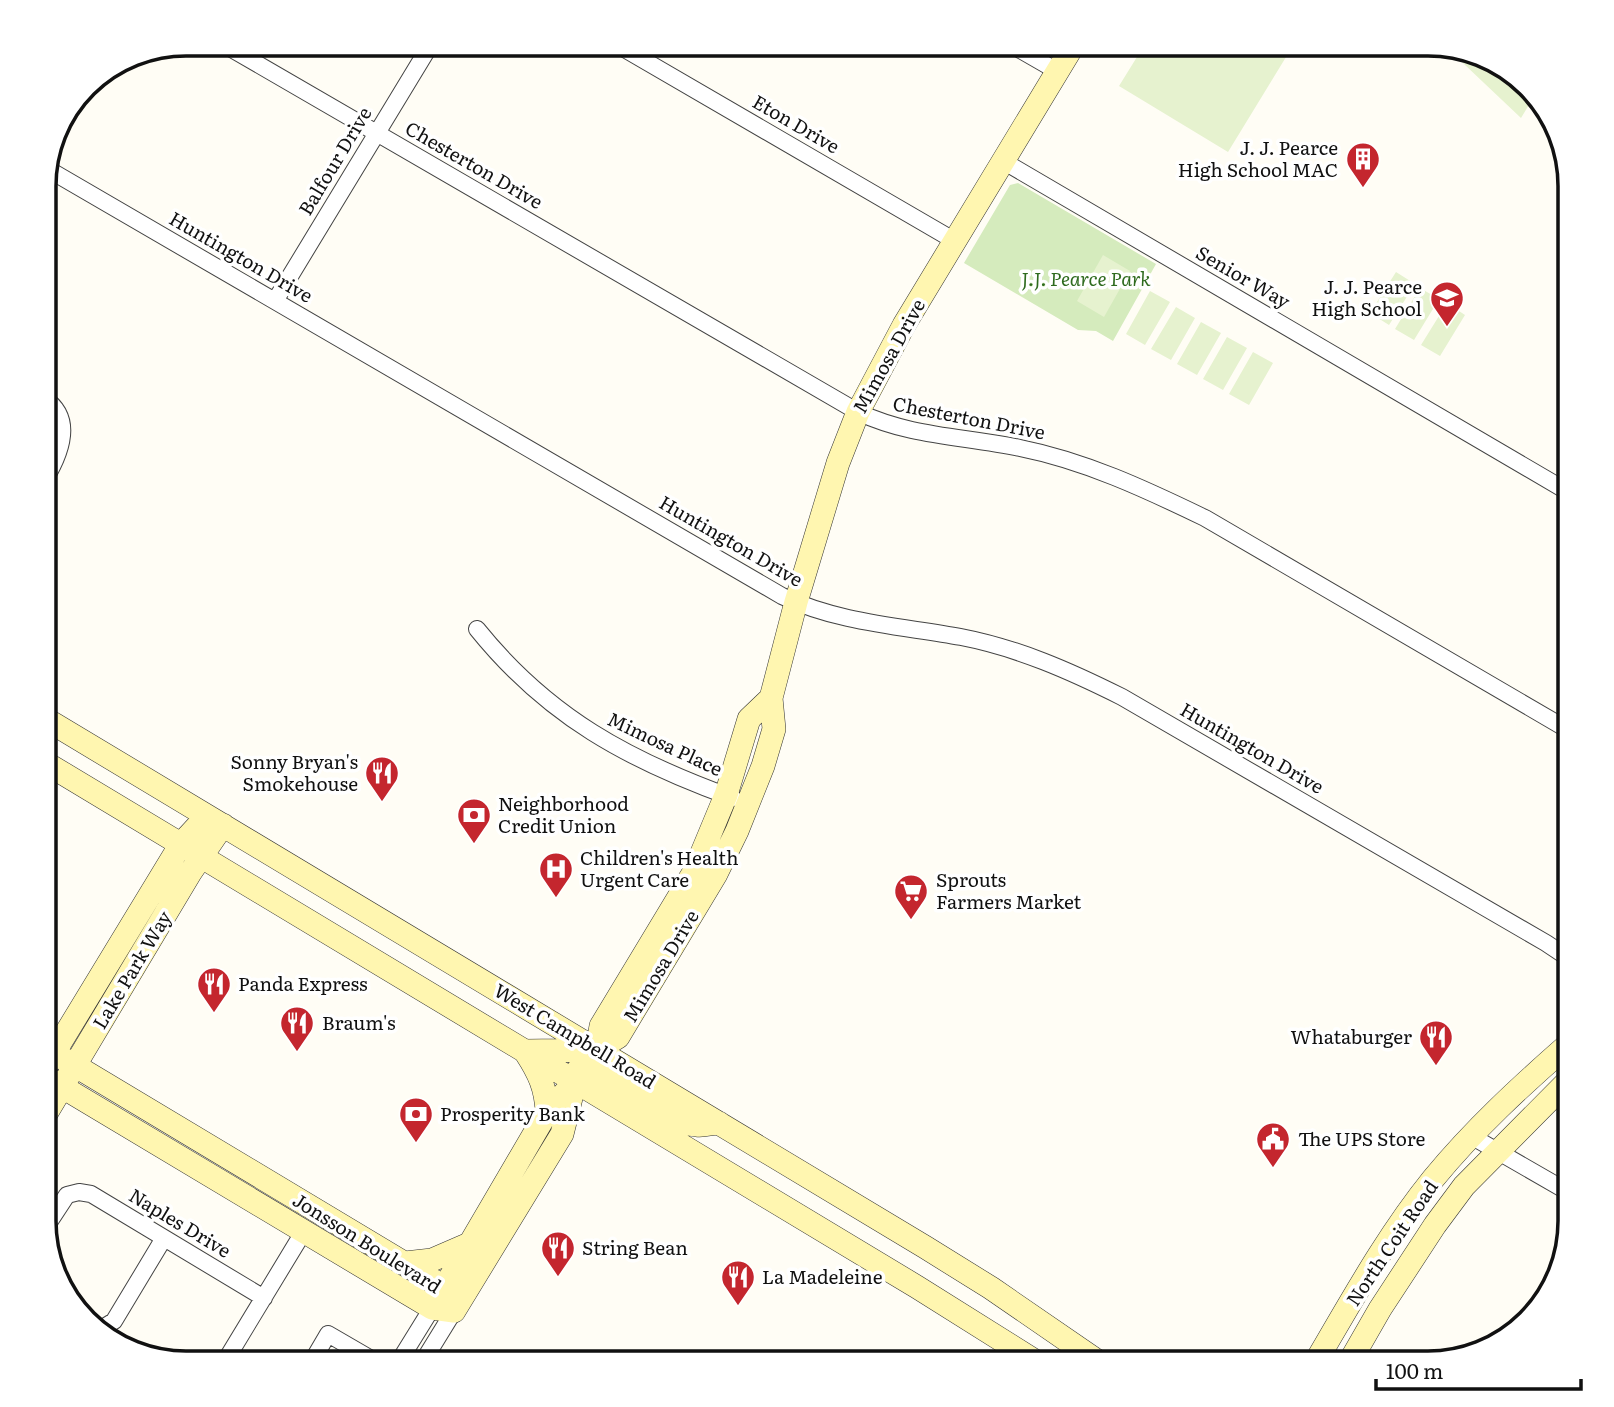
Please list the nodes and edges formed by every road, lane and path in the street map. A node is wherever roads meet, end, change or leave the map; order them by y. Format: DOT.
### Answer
graph roads {
  1 [pos="244,56"];
  2 [pos="424,56"];
  3 [pos="636,56"];
  4 [pos="1031,56"];
  5 [pos="1066,56"];
  6 [pos="1057,71"];
  7 [pos="377,133"];
  8 [pos="1003,161"];
  9 [pos="56,174"];
  10 [pos="955,241"];
  11 [pos="275,301"];
  12 [pos="56,411"];
  13 [pos="858,412"];
  14 [pos="56,458"];
  15 [pos="1558,486"];
  16 [pos="796,602"];
  17 [pos="477,629"];
  18 [pos="771,698"];
  19 [pos="1558,724"];
  20 [pos="56,725"];
  21 [pos="56,769"];
  22 [pos="726,795"];
  23 [pos="749,804"];
  24 [pos="215,821"];
  25 [pos="181,844"];
  26 [pos="201,856"];
  27 [pos="673,908"];
  28 [pos="696,908"];
  29 [pos="380,919"];
  30 [pos="335,936"];
  31 [pos="421,944"];
  32 [pos="1558,951"];
  33 [pos="371,958"];
  34 [pos="56,1042"];
  35 [pos="580,1044"];
  36 [pos="524,1051"];
  37 [pos="1558,1054"];
  38 [pos="56,1059"];
  39 [pos="74,1065"];
  40 [pos="56,1079"];
  41 [pos="586,1080"];
  42 [pos="56,1083"];
  43 [pos="1558,1091"];
  44 [pos="611,1102"];
  45 [pos="98,1108"];
  46 [pos="547,1112"];
  47 [pos="56,1115"];
  48 [pos="719,1123"];
  49 [pos="562,1134"];
  50 [pos="1472,1136"];
  51 [pos="1497,1151"];
  52 [pos="253,1172"];
  53 [pos="1558,1186"];
  54 [pos="240,1193"];
  55 [pos="498,1195"];
  56 [pos="1412,1207"];
  57 [pos="56,1210"];
  58 [pos="514,1212"];
  59 [pos="304,1231"];
  60 [pos="164,1238"];
  61 [pos="469,1244"];
  62 [pos="934,1253"];
  63 [pos="405,1263"];
  64 [pos="444,1287"];
  65 [pos="917,1287"];
  66 [pos="264,1298"];
  67 [pos="443,1309"];
  68 [pos="1380,1309"];
  69 [pos="107,1324"];
  70 [pos="231,1351"];
  71 [pos="318,1351"];
  72 [pos="357,1351"];
  73 [pos="408,1351"];
  74 [pos="427,1351"];
  75 [pos="1019,1351"];
  76 [pos="1082,1351"];
  77 [pos="1322,1351"];
  78 [pos="1356,1351"];
  1 -- 7 [label="street, Chesterton Drive"];
  2 -- 7 [label="street, Balfour Drive"];
  3 -- 10 [label="street, Eton Drive"];
  4 -- 6 [label="street"];
  5 -- 6 [label="street, Mimosa Drive"];
  6 -- 8 [label="street, Mimosa Drive"];
  7 -- 11 [label="street, Balfour Drive"];
  7 -- 13 [label="street, Chesterton Drive"];
  8 -- 10 [label="street, Mimosa Drive"];
  8 -- 15 [label="street, Senior Way"];
  9 -- 11 [label="street, Huntington Drive"];
  10 -- 13 [label="street, Mimosa Drive"];
  11 -- 16 [label="street, Huntington Drive"];
  12 -- 14 [label="street"];
  13 -- 16 [label="street, Mimosa Drive"];
  13 -- 19 [label="street, Chesterton Drive"];
  16 -- 18 [label="street, Mimosa Drive"];
  16 -- 32 [label="street, Huntington Drive"];
  17 -- 22 [label="street, Mimosa Place"];
  18 -- 22 [label="street, Mimosa Drive"];
  18 -- 23 [label="street, Mimosa Drive"];
  20 -- 24 [label="street, West Campbell Road"];
  21 -- 25 [label="street, West Campbell Road"];
  22 -- 23 [label="street, Mimosa Place"];
  22 -- 27 [label="street, Mimosa Drive"];
  23 -- 28 [label="street, Mimosa Drive"];
  24 -- 25 [label="street, Lake Park Way"];
  24 -- 26 [label="street, Lake Park Way"];
  24 -- 29 [label="street, West Campbell Road"];
  25 -- 26 [label="street, West Campbell Road"];
  25 -- 34 [label="street, Lake Park Way"];
  26 -- 30 [label="street, West Campbell Road"];
  26 -- 39 [label="street, Lake Park Way"];
  27 -- 28 [label="street"];
  27 -- 35 [label="street, Mimosa Drive"];
  28 -- 35 [label="street, Mimosa Drive"];
  29 -- 30 [label="street"];
  29 -- 31 [label="street, West Campbell Road"];
  30 -- 33 [label="street, West Campbell Road"];
  31 -- 33 [label="street"];
  31 -- 35 [label="street, West Campbell Road"];
  33 -- 36 [label="street, West Campbell Road"];
  35 -- 36 [label="street"];
  35 -- 41 [label="street"];
  35 -- 48 [label="street, West Campbell Road"];
  36 -- 41 [label="street, West Campbell Road"];
  36 -- 46 [label="street"];
  37 -- 50 [label="street, North Coit Road"];
  38 -- 39 [label="street, Jonsson Boulevard"];
  39 -- 40 [label="street, Lake Park Way"];
  39 -- 52 [label="street, Jonsson Boulevard"];
  41 -- 44 [label="street"];
  41 -- 46 [label="street"];
  41 -- 48 [label="street, West Campbell Road"];
  41 -- 49 [label="street"];
  42 -- 45 [label="street, Jonsson Boulevard"];
  43 -- 51 [label="street, North Coit Road"];
  44 -- 49 [label="street"];
  44 -- 65 [label="street, West Campbell Road"];
  45 -- 47 [label="street"];
  45 -- 54 [label="street, Jonsson Boulevard"];
  46 -- 55 [label="street"];
  48 -- 62 [label="street, West Campbell Road"];
  49 -- 58 [label="street"];
  50 -- 51 [label="street"];
  50 -- 56 [label="street, North Coit Road"];
  51 -- 53 [label="street"];
  51 -- 68 [label="street, North Coit Road"];
  52 -- 54 [label="street"];
  52 -- 63 [label="street, Jonsson Boulevard"];
  54 -- 59 [label="street, Jonsson Boulevard"];
  55 -- 58 [label="street"];
  55 -- 61 [label="street"];
  56 -- 68 [label="street"];
  56 -- 77 [label="street, North Coit Road"];
  57 -- 60 [label="street, Naples Drive"];
  58 -- 67 [label="street"];
  59 -- 66 [label="street"];
  59 -- 67 [label="street, Jonsson Boulevard"];
  60 -- 66 [label="street, Naples Drive"];
  60 -- 69 [label="street"];
  61 -- 63 [label="street"];
  61 -- 64 [label="street"];
  62 -- 65 [label="street"];
  62 -- 76 [label="street, West Campbell Road"];
  63 -- 64 [label="street, Jonsson Boulevard"];
  64 -- 67 [label="street, Jonsson Boulevard"];
  65 -- 75 [label="street, West Campbell Road"];
  66 -- 70 [label="street"];
  67 -- 73 [label="street"];
  67 -- 74 [label="street"];
  68 -- 78 [label="street, North Coit Road"];
  71 -- 72 [label="street"];
}
